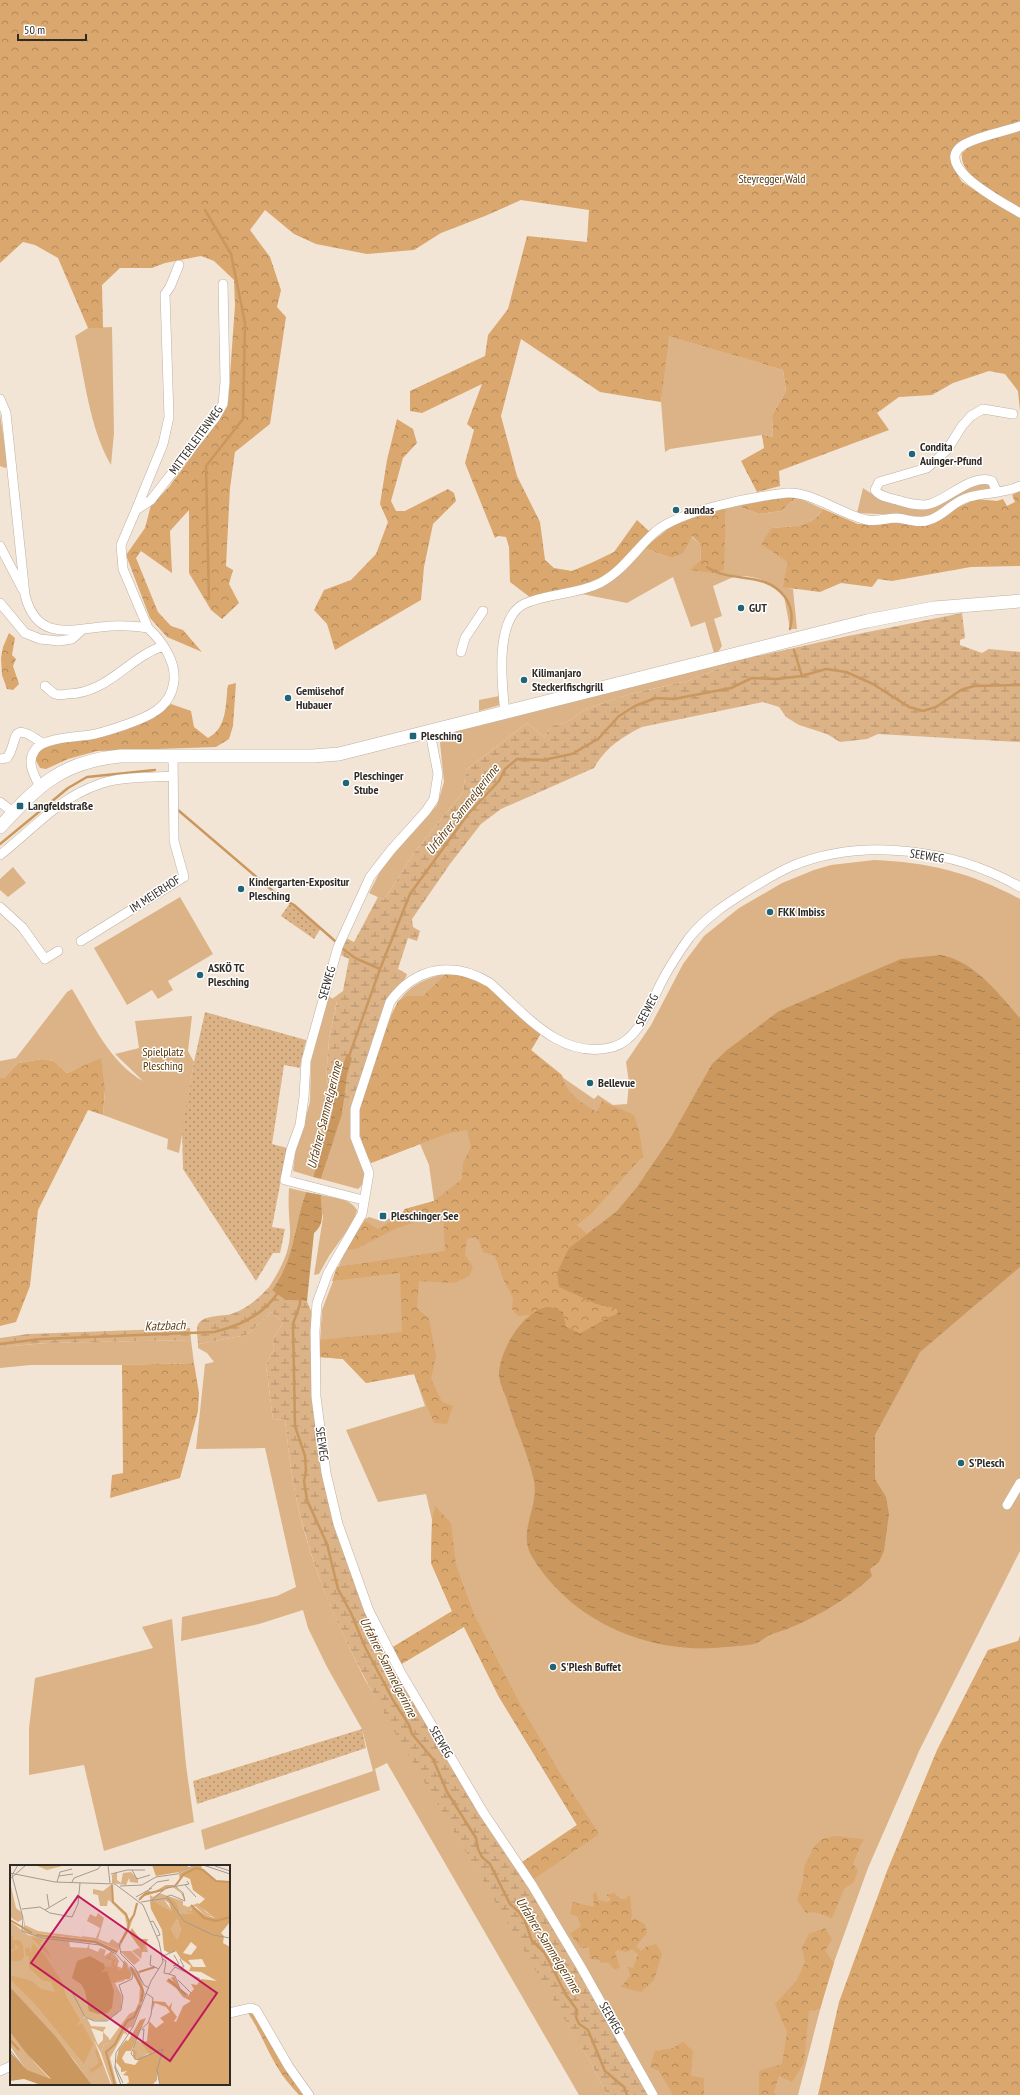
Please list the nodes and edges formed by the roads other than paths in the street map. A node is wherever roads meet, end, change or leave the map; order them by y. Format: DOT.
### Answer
graph roads {
  1 [pos="1020,126"];
  2 [pos="1020,213"];
  3 [pos="179,265"];
  4 [pos="223,284"];
  5 [pos="0,399"];
  6 [pos="1013,414"];
  7 [pos="1020,486"];
  8 [pos="997,492"];
  9 [pos="136,510"];
  10 [pos="0,546"];
  11 [pos="25,594"];
  12 [pos="1020,601"];
  13 [pos="0,603"];
  14 [pos="483,611"];
  15 [pos="148,628"];
  16 [pos="83,629"];
  17 [pos="163,646"];
  18 [pos="461,652"];
  19 [pos="45,686"];
  20 [pos="505,713"];
  21 [pos="430,732"];
  22 [pos="42,743"];
  23 [pos="173,756"];
  24 [pos="0,759"];
  25 [pos="173,776"];
  26 [pos="40,786"];
  27 [pos="0,802"];
  28 [pos="14,813"];
  29 [pos="0,826"];
  30 [pos="0,855"];
  31 [pos="1020,887"];
  32 [pos="0,907"];
  33 [pos="81,941"];
  34 [pos="58,951"];
  35 [pos="364,1200"];
  36 [pos="1020,1483"];
  37 [pos="1007,1505"];
  38 [pos="230,2013"];
  39 [pos="10,2066"];
  40 [pos="0,2071"];
  41 [pos="309,2095"];
  42 [pos="653,2095"];
  1 -- 2 [label="street"];
  3 -- 9 [label="street, MITTERLEITENWEG"];
  4 -- 9 [label="street, MITTERLEITENWEG"];
  5 -- 11 [label="street"];
  6 -- 8 [label="street"];
  7 -- 8 [label="street"];
  8 -- 20 [label="street"];
  9 -- 15 [label="street, MITTERLEITENWEG"];
  10 -- 11 [label="street"];
  11 -- 16 [label="street"];
  12 -- 20 [label="main road"];
  13 -- 16 [label="street"];
  14 -- 18 [label="street"];
  15 -- 16 [label="street"];
  15 -- 17 [label="street"];
  17 -- 19 [label="street"];
  17 -- 22 [label="street"];
  20 -- 21 [label="main road"];
  21 -- 23 [label="main road"];
  21 -- 35 [label="street, SEEWEG"];
  22 -- 24 [label="street"];
  22 -- 26 [label="street"];
  23 -- 25 [label="street, IM MEIERHOF"];
  23 -- 26 [label="main road"];
  25 -- 30 [label="street"];
  25 -- 33 [label="street, IM MEIERHOF"];
  26 -- 28 [label="main road"];
  27 -- 28 [label="street"];
  28 -- 29 [label="main road"];
  31 -- 35 [label="street, SEEWEG"];
  32 -- 34 [label="street"];
  35 -- 42 [label="street, SEEWEG"];
  36 -- 37 [label="street"];
  38 -- 41 [label="street"];
  39 -- 40 [label="street"];
}
